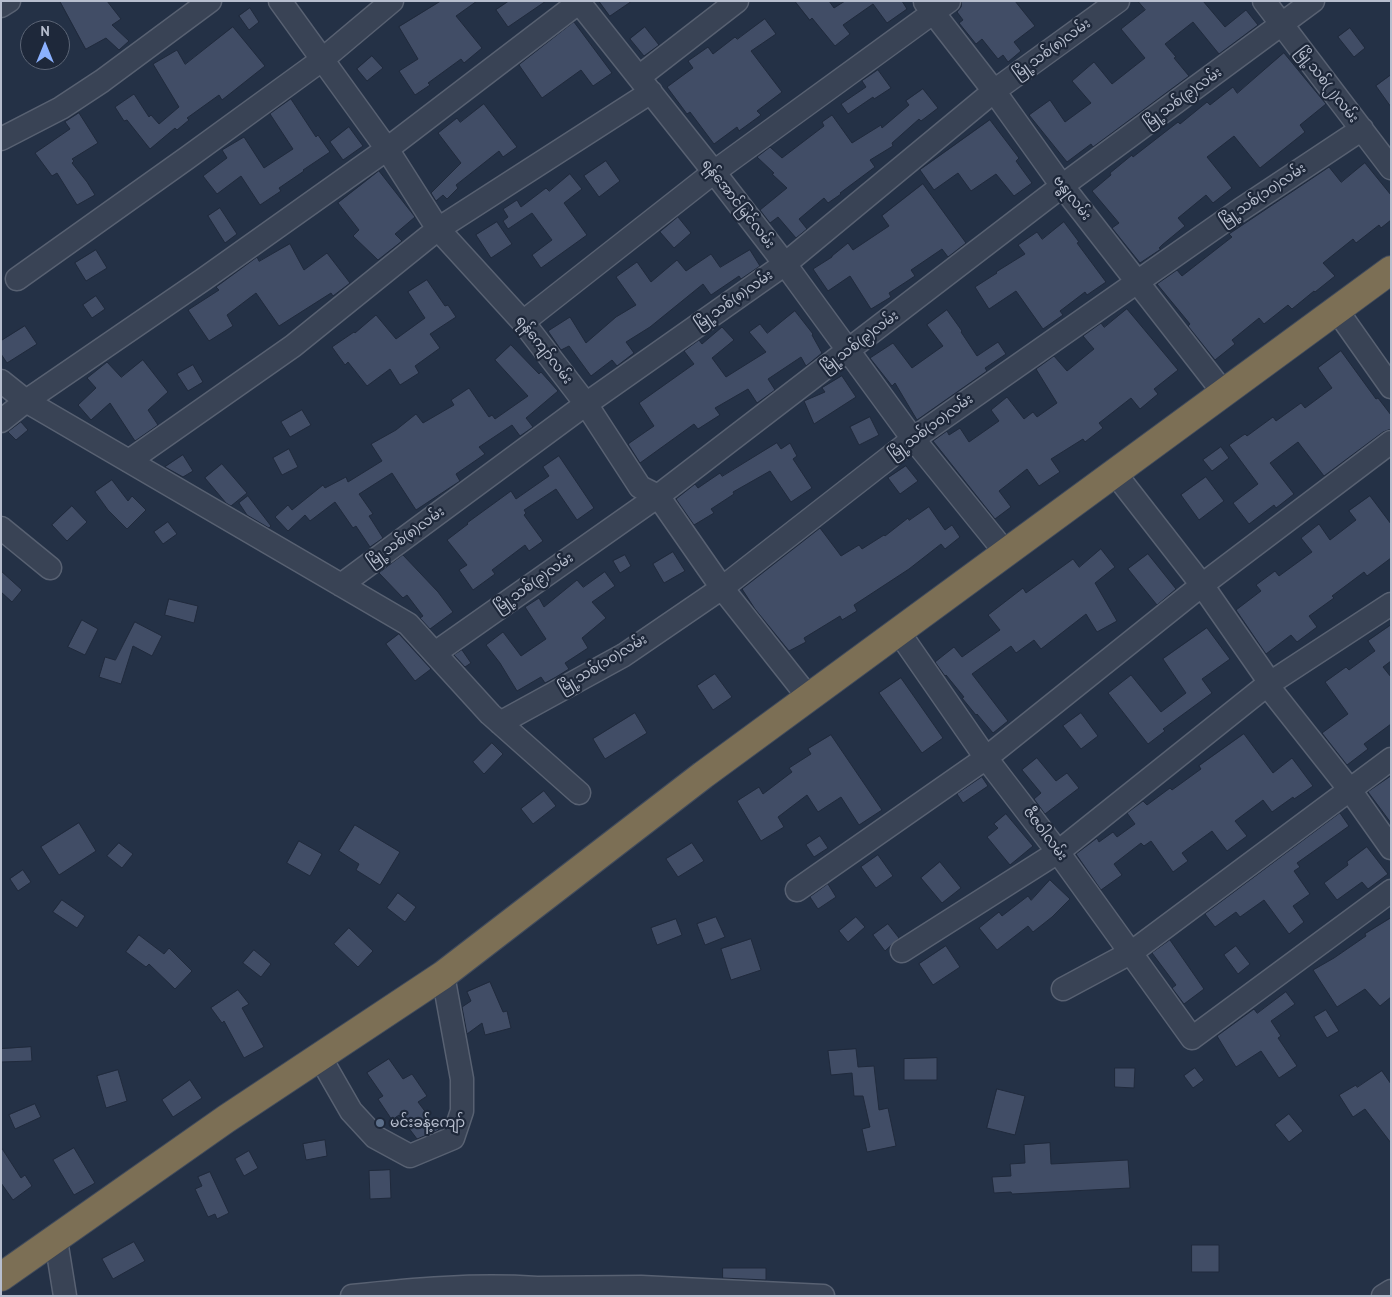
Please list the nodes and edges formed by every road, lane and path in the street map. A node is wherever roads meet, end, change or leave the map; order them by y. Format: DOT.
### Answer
graph roads {
  1 [pos="9,1"];
  2 [pos="210,1"];
  3 [pos="280,1"];
  4 [pos="392,1"];
  5 [pos="737,1"];
  6 [pos="1118,1"];
  7 [pos="1264,1"];
  8 [pos="1313,1"];
  9 [pos="578,2"];
  10 [pos="936,5"];
  11 [pos="1,6"];
  12 [pos="1281,26"];
  13 [pos="323,59"];
  14 [pos="645,85"];
  15 [pos="994,91"];
  16 [pos="1362,130"];
  17 [pos="1,139"];
  18 [pos="387,149"];
  19 [pos="1391,168"];
  20 [pos="714,172"];
  21 [pos="1062,186"];
  22 [pos="438,229"];
  23 [pos="785,264"];
  24 [pos="1391,270"];
  25 [pos="17,279"];
  26 [pos="1137,282"];
  27 [pos="1336,309"];
  28 [pos="523,322"];
  29 [pos="847,351"];
  30 [pos="1,381"];
  31 [pos="1391,387"];
  32 [pos="1223,392"];
  33 [pos="26,401"];
  34 [pos="586,404"];
  35 [pos="1,420"];
  36 [pos="913,439"];
  37 [pos="1391,442"];
  38 [pos="129,461"];
  39 [pos="1114,472"];
  40 [pos="658,496"];
  41 [pos="1,528"];
  42 [pos="1005,552"];
  43 [pos="50,568"];
  44 [pos="341,585"];
  45 [pos="1202,585"];
  46 [pos="722,588"];
  47 [pos="1391,604"];
  48 [pos="898,631"];
  49 [pos="435,653"];
  50 [pos="1267,685"];
  51 [pos="809,698"];
  52 [pos="500,723"];
  53 [pos="986,758"];
  54 [pos="1391,759"];
  55 [pos="1350,790"];
  56 [pos="579,793"];
  57 [pos="1391,848"];
  58 [pos="1058,852"];
  59 [pos="797,890"];
  60 [pos="1391,891"];
  61 [pos="902,951"];
  62 [pos="1132,952"];
  63 [pos="442,975"];
  64 [pos="1063,989"];
  65 [pos="320,1057"];
  66 [pos="56,1240"];
  67 [pos="1,1278"];
  68 [pos="1391,1291"];
  69 [pos="418,1292"];
  70 [pos="537,1292"];
  71 [pos="65,1296"];
  72 [pos="352,1296"];
  73 [pos="823,1296"];
  74 [pos="1383,1296"];
  1 -- 11 [label="street"];
  2 -- 17 [label="street"];
  3 -- 13 [label="street, ရန်ကျော်လမ်း"];
  4 -- 13 [label="street"];
  5 -- 14 [label="street"];
  6 -- 15 [label="street, မြို့သစ်(၈)လမ်း"];
  7 -- 12 [label="street, မြို့သစ်(၂)လမ်း"];
  8 -- 12 [label="street, မြို့သစ်(၉)လမ်း"];
  9 -- 14 [label="street, ရန်အောင်မြင်လမ်း"];
  9 -- 18 [label="street"];
  10 -- 15 [label="street, ဗန္ဓုလမ်း"];
  10 -- 20 [label="street"];
  12 -- 16 [label="street, မြို့သစ်(၂)လမ်း"];
  12 -- 21 [label="street, မြို့သစ်(၉)လမ်း"];
  13 -- 18 [label="street, ရန်ကျော်လမ်း"];
  13 -- 25 [label="street"];
  14 -- 20 [label="street, ရန်အောင်မြင်လမ်း"];
  14 -- 22 [label="street"];
  15 -- 21 [label="street, ဗန္ဓုလမ်း"];
  15 -- 23 [label="street, မြို့သစ်(၈)လမ်း"];
  16 -- 19 [label="street, မြို့သစ်(၂)လမ်း"];
  16 -- 26 [label="street, မြို့သစ်(၁၀)လမ်း"];
  18 -- 22 [label="street, ရန်ကျော်လမ်း"];
  18 -- 33 [label="street"];
  20 -- 23 [label="street, ရန်အောင်မြင်လမ်း"];
  20 -- 28 [label="street"];
  21 -- 26 [label="street, ဗန္ဓုလမ်း"];
  21 -- 29 [label="street, မြို့သစ်(၉)လမ်း"];
  22 -- 28 [label="street, ရန်ကျော်လမ်း"];
  22 -- 38 [label="street"];
  23 -- 29 [label="street, ရန်အောင်မြင်လမ်း"];
  23 -- 34 [label="street, မြို့သစ်(၈)လမ်း"];
  24 -- 27 [label="highway"];
  26 -- 32 [label="street, ဗန္ဓုလမ်း"];
  26 -- 36 [label="street, မြို့သစ်(၁၀)လမ်း"];
  27 -- 31 [label="street"];
  27 -- 32 [label="highway"];
  28 -- 34 [label="street, ရန်ကျော်လမ်း"];
  29 -- 36 [label="street, ရန်အောင်မြင်လမ်း"];
  29 -- 40 [label="street, မြို့သစ်(၉)လမ်း"];
  30 -- 33 [label="street"];
  32 -- 39 [label="highway"];
  33 -- 35 [label="street"];
  33 -- 38 [label="street"];
  34 -- 40 [label="street, ရန်ကျော်လမ်း"];
  34 -- 44 [label="street, မြို့သစ်(၈)လမ်း"];
  36 -- 42 [label="street, ရန်အောင်မြင်လမ်း"];
  36 -- 46 [label="street, မြို့သစ်(၁၀)လမ်း"];
  37 -- 45 [label="street"];
  38 -- 44 [label="street"];
  39 -- 42 [label="highway"];
  39 -- 45 [label="street"];
  40 -- 46 [label="street, ရန်ကျော်လမ်း"];
  40 -- 49 [label="street, မြို့သစ်(၉)လမ်း"];
  41 -- 43 [label="street"];
  42 -- 48 [label="highway"];
  44 -- 49 [label="street"];
  45 -- 50 [label="street"];
  45 -- 53 [label="street"];
  46 -- 51 [label="street, ရန်ကျော်လမ်း"];
  46 -- 52 [label="street, မြို့သစ်(၁၀)လမ်း"];
  47 -- 50 [label="street"];
  48 -- 51 [label="highway"];
  48 -- 53 [label="street, ဇီဇဝါလမ်း"];
  49 -- 52 [label="street"];
  50 -- 55 [label="street"];
  50 -- 58 [label="street"];
  51 -- 63 [label="highway"];
  52 -- 56 [label="street"];
  53 -- 58 [label="street, ဇီဇဝါလမ်း"];
  53 -- 59 [label="street"];
  54 -- 55 [label="street"];
  55 -- 57 [label="street"];
  55 -- 62 [label="street"];
  58 -- 61 [label="street"];
  58 -- 62 [label="street, ဇီဇဝါလမ်း"];
  60 -- 62 [label="street, ဇီဇဝါလမ်း"];
  62 -- 64 [label="street"];
  63 -- 65 [label="highway"];
  63 -- 65 [label="street"];
  65 -- 66 [label="highway"];
  66 -- 67 [label="highway"];
  66 -- 71 [label="street"];
  68 -- 74 [label="street"];
  69 -- 70 [label="street"];
  69 -- 72 [label="street"];
  70 -- 73 [label="street"];
}
